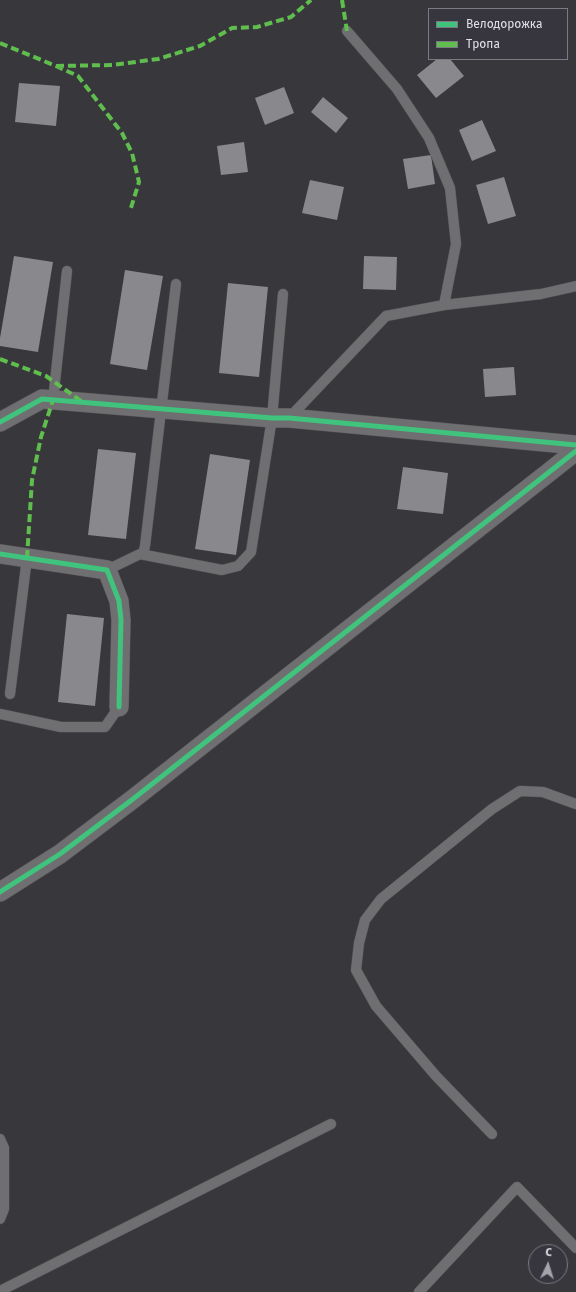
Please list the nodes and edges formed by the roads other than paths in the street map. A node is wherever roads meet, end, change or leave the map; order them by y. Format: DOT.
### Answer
graph roads {
  1 [pos="347,31"];
  2 [pos="67,271"];
  3 [pos="176,284"];
  4 [pos="576,286"];
  5 [pos="283,294"];
  6 [pos="444,304"];
  7 [pos="53,400"];
  8 [pos="162,409"];
  9 [pos="280,418"];
  10 [pos="0,422"];
  11 [pos="576,445"];
  12 [pos="576,451"];
  13 [pos="0,554"];
  14 [pos="143,554"];
  15 [pos="27,558"];
  16 [pos="107,570"];
  17 [pos="10,694"];
  18 [pos="119,707"];
  19 [pos="0,714"];
  20 [pos="576,804"];
  21 [pos="0,892"];
  22 [pos="331,1124"];
  23 [pos="492,1134"];
  24 [pos="0,1139"];
  25 [pos="0,1219"];
  26 [pos="576,1248"];
  27 [pos="0,1291"];
  28 [pos="419,1292"];
  1 -- 6 [label="lane"];
  2 -- 7 [label="lane"];
  3 -- 8 [label="lane"];
  4 -- 6 [label="lane"];
  5 -- 9 [label="lane"];
  6 -- 9 [label="lane"];
  7 -- 8 [label="street"];
  7 -- 10 [label="street"];
  8 -- 9 [label="street"];
  8 -- 14 [label="lane"];
  9 -- 11 [label="street"];
  9 -- 14 [label="lane"];
  12 -- 21 [label="street"];
  13 -- 15 [label="street"];
  14 -- 16 [label="lane"];
  15 -- 16 [label="street"];
  15 -- 17 [label="lane"];
  16 -- 18 [label="street"];
  18 -- 19 [label="lane"];
  20 -- 23 [label="lane"];
  22 -- 27 [label="lane"];
  24 -- 25 [label="lane"];
  26 -- 28 [label="lane"];
}
